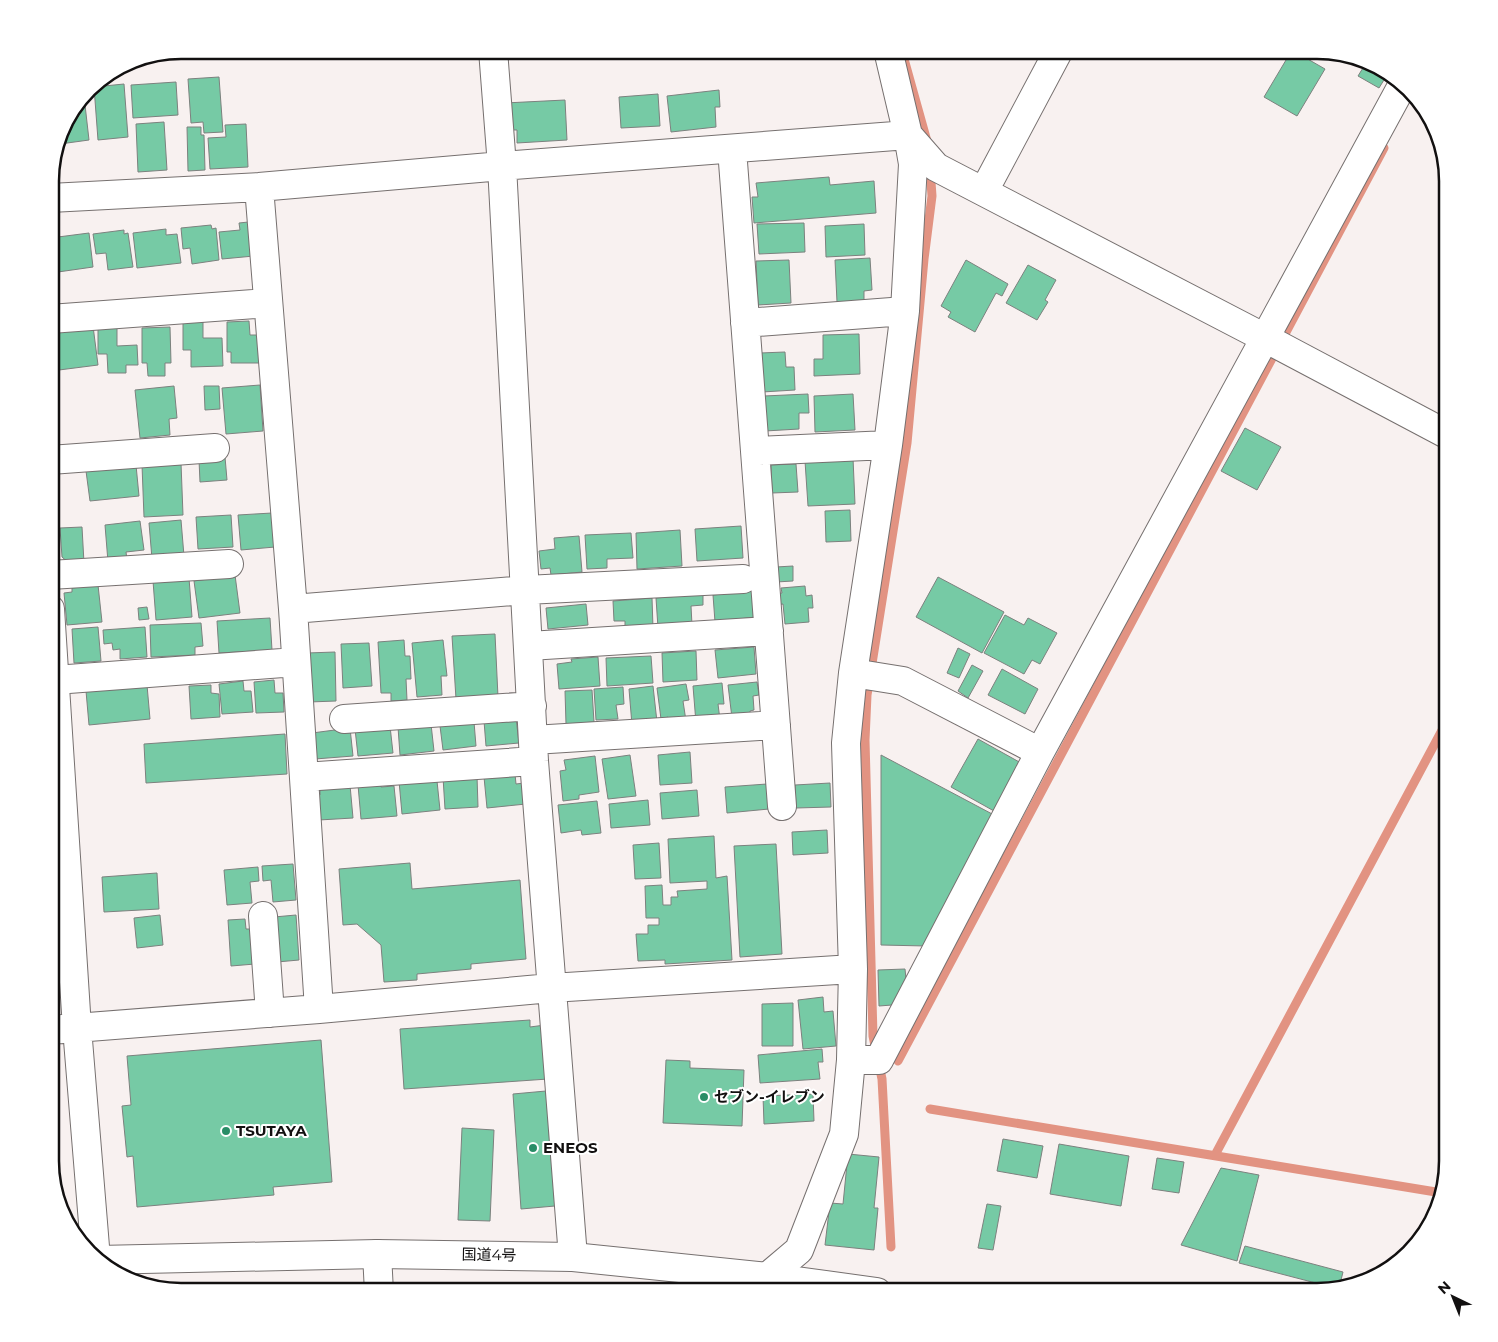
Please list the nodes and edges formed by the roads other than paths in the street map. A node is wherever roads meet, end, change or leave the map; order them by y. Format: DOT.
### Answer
graph roads {
  1 [pos="494,59"];
  2 [pos="890,59"];
  3 [pos="1054,59"];
  4 [pos="1399,91"];
  5 [pos="908,135"];
  6 [pos="732,149"];
  7 [pos="502,166"];
  8 [pos="259,187"];
  9 [pos="984,191"];
  10 [pos="59,198"];
  11 [pos="268,303"];
  12 [pos="904,311"];
  13 [pos="59,318"];
  14 [pos="746,322"];
  15 [pos="1265,338"];
  16 [pos="1439,430"];
  17 [pos="888,445"];
  18 [pos="215,448"];
  19 [pos="755,451"];
  20 [pos="59,459"];
  21 [pos="230,564"];
  22 [pos="59,574"];
  23 [pos="743,578"];
  24 [pos="526,590"];
  25 [pos="293,609"];
  26 [pos="769,631"];
  27 [pos="529,646"];
  28 [pos="296,662"];
  29 [pos="854,673"];
  30 [pos="59,680"];
  31 [pos="532,706"];
  32 [pos="344,719"];
  33 [pos="776,725"];
  34 [pos="534,751"];
  35 [pos="1040,752"];
  36 [pos="304,777"];
  37 [pos="782,806"];
  38 [pos="59,876"];
  39 [pos="263,916"];
  40 [pos="853,968"];
  41 [pos="551,988"];
  42 [pos="319,1010"];
  43 [pos="270,1013"];
  44 [pos="77,1028"];
  45 [pos="59,1029"];
  46 [pos="851,1060"];
  47 [pos="96,1248"];
  48 [pos="378,1254"];
  49 [pos="573,1257"];
  50 [pos="109,1260"];
  51 [pos="380,1283"];
  52 [pos="750,1283"];
  53 [pos="766,1283"];
  1 -- 7 [label="main road"];
  2 -- 5 [label="main road"];
  3 -- 9 [label="main road"];
  4 -- 15 [label="main road"];
  5 -- 6 [label="main road"];
  5 -- 9 [label="main road"];
  5 -- 12 [label="main road"];
  6 -- 7 [label="main road"];
  6 -- 14 [label="main road"];
  7 -- 8 [label="main road"];
  7 -- 24 [label="main road"];
  8 -- 10 [label="main road"];
  8 -- 11 [label="main road"];
  9 -- 15 [label="main road"];
  11 -- 13 [label="main road"];
  11 -- 25 [label="main road"];
  12 -- 14 [label="main road"];
  12 -- 17 [label="main road"];
  14 -- 19 [label="main road"];
  15 -- 16 [label="main road"];
  15 -- 35 [label="main road"];
  17 -- 19 [label="main road"];
  17 -- 29 [label="main road"];
  18 -- 20 [label="main road"];
  19 -- 26 [label="main road"];
  21 -- 22 [label="main road"];
  23 -- 24 [label="main road"];
  24 -- 25 [label="main road"];
  24 -- 27 [label="main road"];
  25 -- 28 [label="main road"];
  26 -- 27 [label="main road"];
  26 -- 33 [label="main road"];
  27 -- 31 [label="main road"];
  28 -- 30 [label="main road"];
  28 -- 36 [label="main road"];
  29 -- 35 [label="main road"];
  29 -- 40 [label="main road"];
  31 -- 32 [label="main road"];
  31 -- 34 [label="main road"];
  33 -- 34 [label="main road"];
  33 -- 37 [label="main road"];
  34 -- 36 [label="main road"];
  34 -- 41 [label="main road"];
  35 -- 46 [label="main road"];
  36 -- 42 [label="main road"];
  38 -- 44 [label="main road"];
  39 -- 43 [label="main road"];
  40 -- 41 [label="main road"];
  40 -- 46 [label="main road"];
  41 -- 42 [label="main road"];
  41 -- 49 [label="main road"];
  42 -- 43 [label="main road"];
  43 -- 44 [label="main road"];
  44 -- 45 [label="main road"];
  44 -- 47 [label="main road"];
  46 -- 53 [label="main road"];
  48 -- 49 [label="main road, 国道4号"];
  48 -- 50 [label="main road, 国道4号"];
  48 -- 51 [label="main road"];
  49 -- 52 [label="main road, 国道4号"];
}
